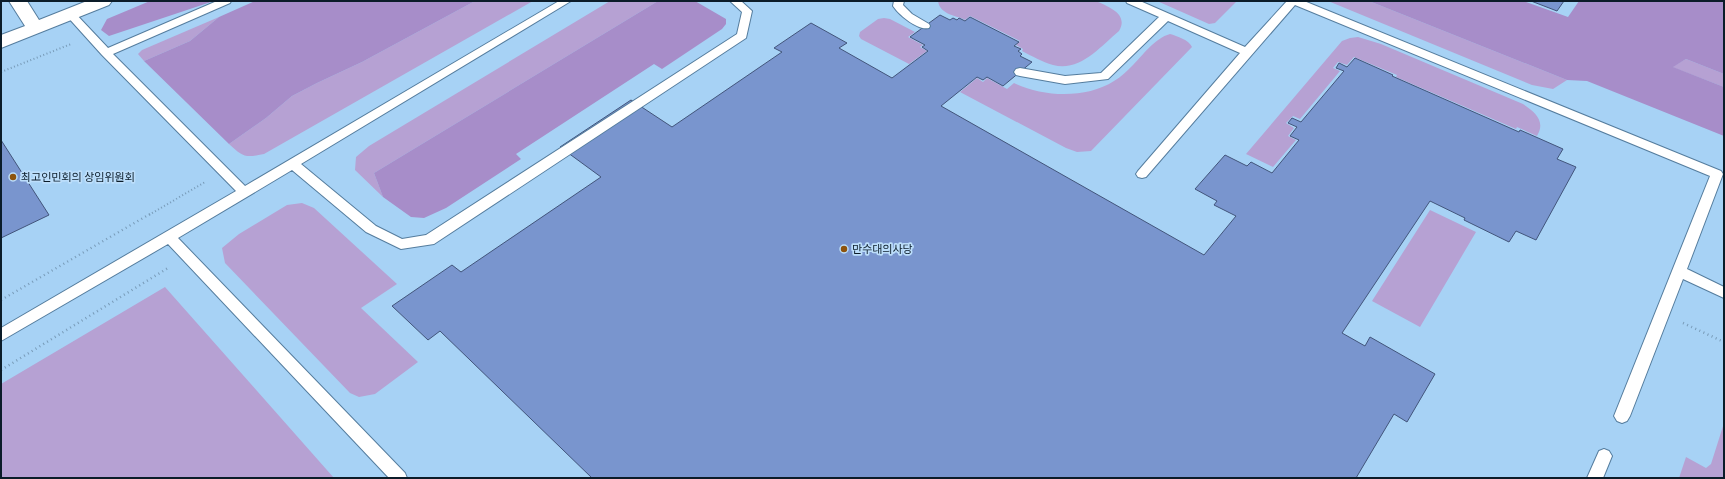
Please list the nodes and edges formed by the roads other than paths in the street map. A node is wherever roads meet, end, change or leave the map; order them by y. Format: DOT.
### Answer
graph roads {
  1 [pos="18,1"];
  2 [pos="102,1"];
  3 [pos="226,1"];
  4 [pos="566,1"];
  5 [pos="735,1"];
  6 [pos="899,1"];
  7 [pos="1131,1"];
  8 [pos="1294,1"];
  9 [pos="70,14"];
  10 [pos="1166,17"];
  11 [pos="925,26"];
  12 [pos="36,28"];
  13 [pos="1,42"];
  14 [pos="1247,52"];
  15 [pos="106,53"];
  16 [pos="1020,72"];
  17 [pos="292,163"];
  18 [pos="1142,174"];
  19 [pos="244,192"];
  20 [pos="169,237"];
  21 [pos="1679,272"];
  22 [pos="1724,293"];
  23 [pos="1,335"];
  24 [pos="1622,416"];
  25 [pos="1604,456"];
  26 [pos="399,478"];
  27 [pos="1595,478"];
  1 -- 12 [label="street"];
  2 -- 9 [label="street"];
  3 -- 15 [label="lane"];
  4 -- 17 [label="lane"];
  5 -- 17 [label="lane"];
  6 -- 11 [label="lane"];
  7 -- 10 [label="lane"];
  8 -- 14 [label="lane"];
  8 -- 21 [label="lane"];
  9 -- 12 [label="street"];
  9 -- 15 [label="lane"];
  10 -- 14 [label="lane"];
  10 -- 16 [label="lane"];
  12 -- 13 [label="street"];
  14 -- 18 [label="lane"];
  15 -- 19 [label="lane"];
  17 -- 19 [label="lane"];
  19 -- 20 [label="lane"];
  20 -- 23 [label="lane"];
  20 -- 26 [label="lane"];
  21 -- 22 [label="lane"];
  21 -- 24 [label="lane"];
  25 -- 27 [label="lane"];
}
